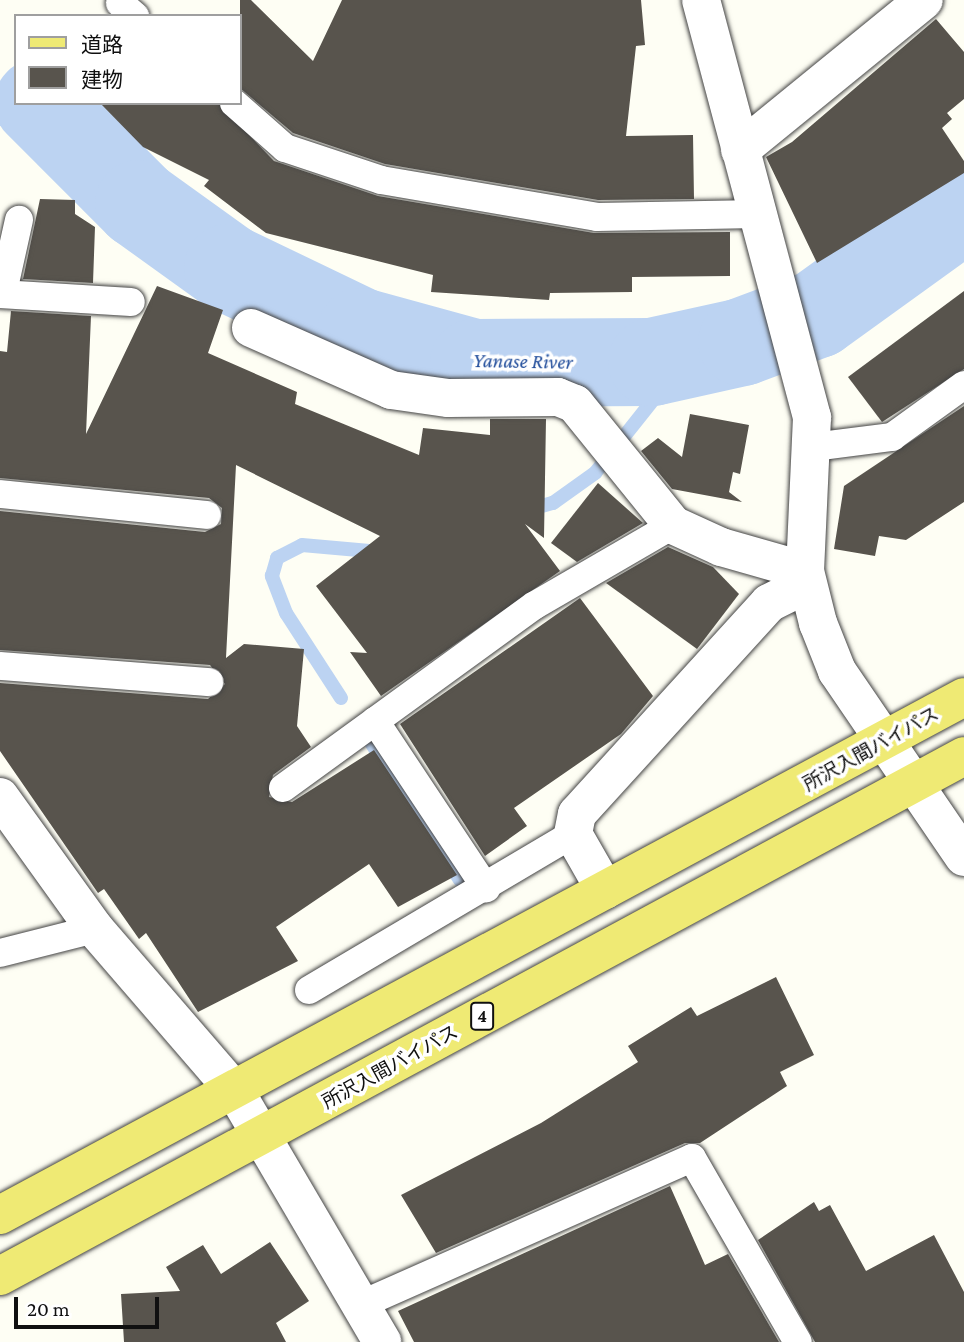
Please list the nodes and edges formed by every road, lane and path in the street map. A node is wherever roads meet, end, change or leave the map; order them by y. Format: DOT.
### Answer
graph roads {
  1 [pos="701,0"];
  2 [pos="924,0"];
  3 [pos="236,105"];
  4 [pos="740,150"];
  5 [pos="758,214"];
  6 [pos="19,220"];
  7 [pos="1,293"];
  8 [pos="131,302"];
  9 [pos="251,328"];
  10 [pos="964,384"];
  11 [pos="813,447"];
  12 [pos="0,494"];
  13 [pos="207,515"];
  14 [pos="673,525"];
  15 [pos="806,578"];
  16 [pos="0,666"];
  17 [pos="209,682"];
  18 [pos="964,697"];
  19 [pos="375,721"];
  20 [pos="883,743"];
  21 [pos="964,756"];
  22 [pos="912,784"];
  23 [pos="283,788"];
  24 [pos="0,797"];
  25 [pos="573,834"];
  26 [pos="964,857"];
  27 [pos="486,888"];
  28 [pos="605,890"];
  29 [pos="95,929"];
  30 [pos="0,953"];
  31 [pos="309,990"];
  32 [pos="235,1091"];
  33 [pos="265,1137"];
  34 [pos="0,1215"];
  35 [pos="0,1276"];
  36 [pos="360,1306"];
  37 [pos="382,1342"];
  38 [pos="798,1342"];
  1 -- 4 [label="street"];
  2 -- 4 [label="street"];
  3 -- 5 [label="lane"];
  4 -- 5 [label="street"];
  5 -- 11 [label="street"];
  6 -- 7 [label="lane"];
  7 -- 8 [label="lane"];
  9 -- 14 [label="street"];
  10 -- 11 [label="lane"];
  11 -- 15 [label="street"];
  12 -- 13 [label="lane"];
  14 -- 15 [label="street"];
  14 -- 19 [label="lane"];
  15 -- 20 [label="street"];
  15 -- 25 [label="street"];
  16 -- 17 [label="lane"];
  18 -- 20 [label="main road, 所沢入間バイパス"];
  19 -- 23 [label="lane"];
  19 -- 27 [label="lane"];
  20 -- 22 [label="street"];
  20 -- 28 [label="main road, 所沢入間バイパス"];
  21 -- 22 [label="main road, 所沢入間バイパス / 4"];
  22 -- 26 [label="street"];
  22 -- 33 [label="main road, 所沢入間バイパス / 4"];
  24 -- 29 [label="street"];
  25 -- 27 [label="lane"];
  25 -- 28 [label="street"];
  27 -- 31 [label="lane"];
  28 -- 32 [label="main road, 所沢入間バイパス"];
  29 -- 30 [label="lane"];
  29 -- 32 [label="street"];
  32 -- 33 [label="street"];
  32 -- 34 [label="main road, 所沢入間バイパス"];
  33 -- 35 [label="main road, 所沢入間バイパス / 4"];
  33 -- 36 [label="street"];
  36 -- 37 [label="street"];
  36 -- 38 [label="lane"];
}
